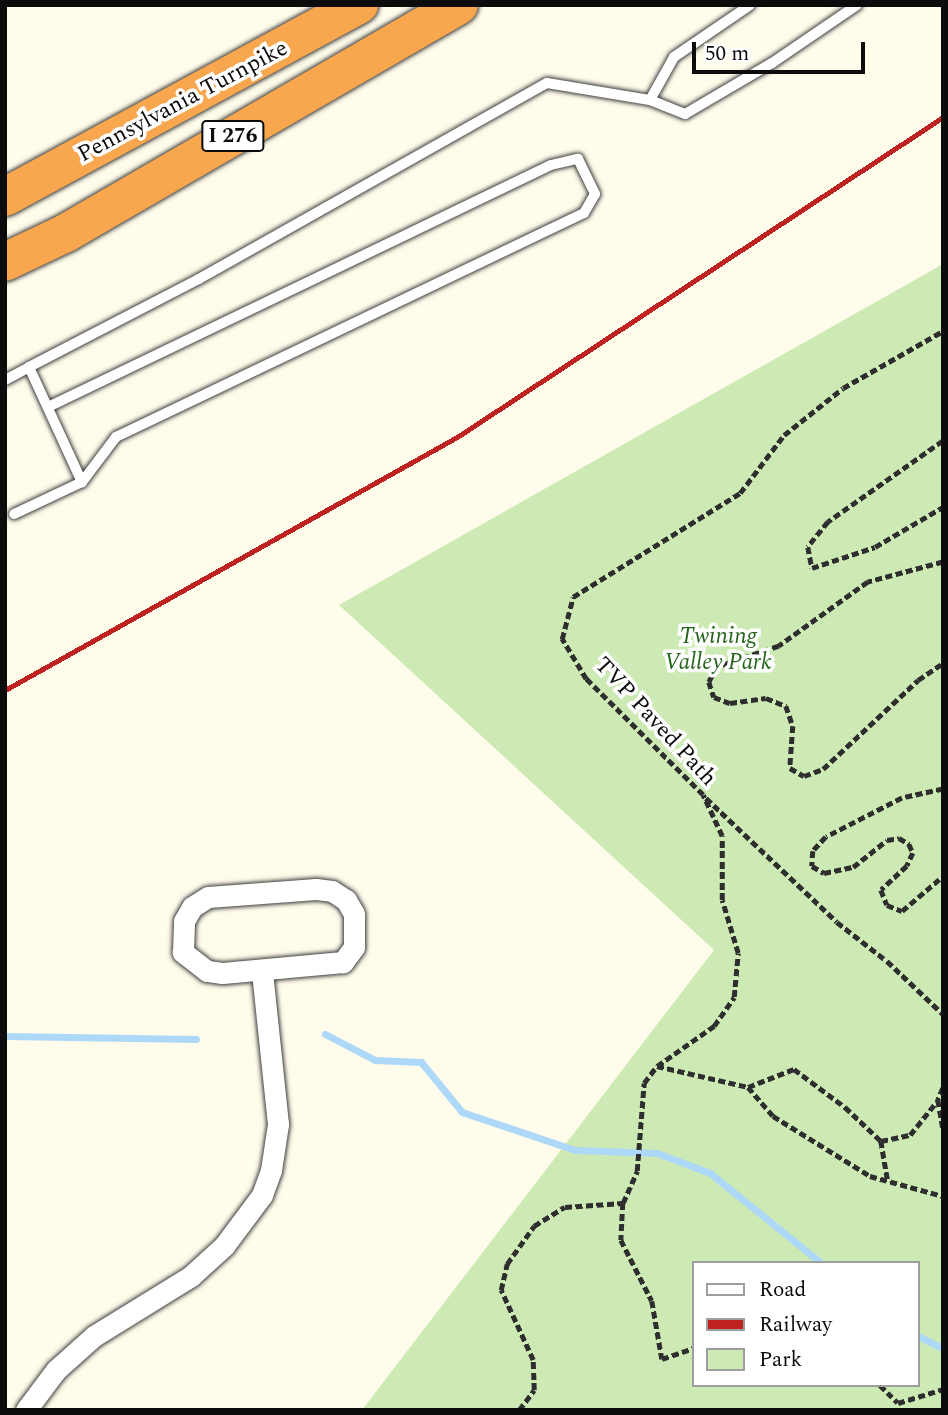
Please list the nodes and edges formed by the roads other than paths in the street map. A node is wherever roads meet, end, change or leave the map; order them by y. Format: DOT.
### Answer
graph roads {
  1 [pos="359,5"];
  2 [pos="459,5"];
  3 [pos="750,5"];
  4 [pos="857,5"];
  5 [pos="650,100"];
  6 [pos="5,197"];
  7 [pos="5,262"];
  8 [pos="29,367"];
  9 [pos="5,380"];
  10 [pos="48,407"];
  11 [pos="82,482"];
  12 [pos="14,514"];
  13 [pos="262,971"];
  14 [pos="26,1410"];
  1 -- 6 [label="highway, Pennsylvania Turnpike / I 276"];
  2 -- 7 [label="highway, I 276"];
  3 -- 5 [label="lane"];
  4 -- 5 [label="lane"];
  5 -- 8 [label="lane"];
  8 -- 9 [label="lane"];
  8 -- 10 [label="lane"];
  10 -- 11 [label="lane"];
  10 -- 11 [label="lane"];
  11 -- 12 [label="lane"];
  13 -- 13 [label="street"];
  13 -- 14 [label="street"];
}
